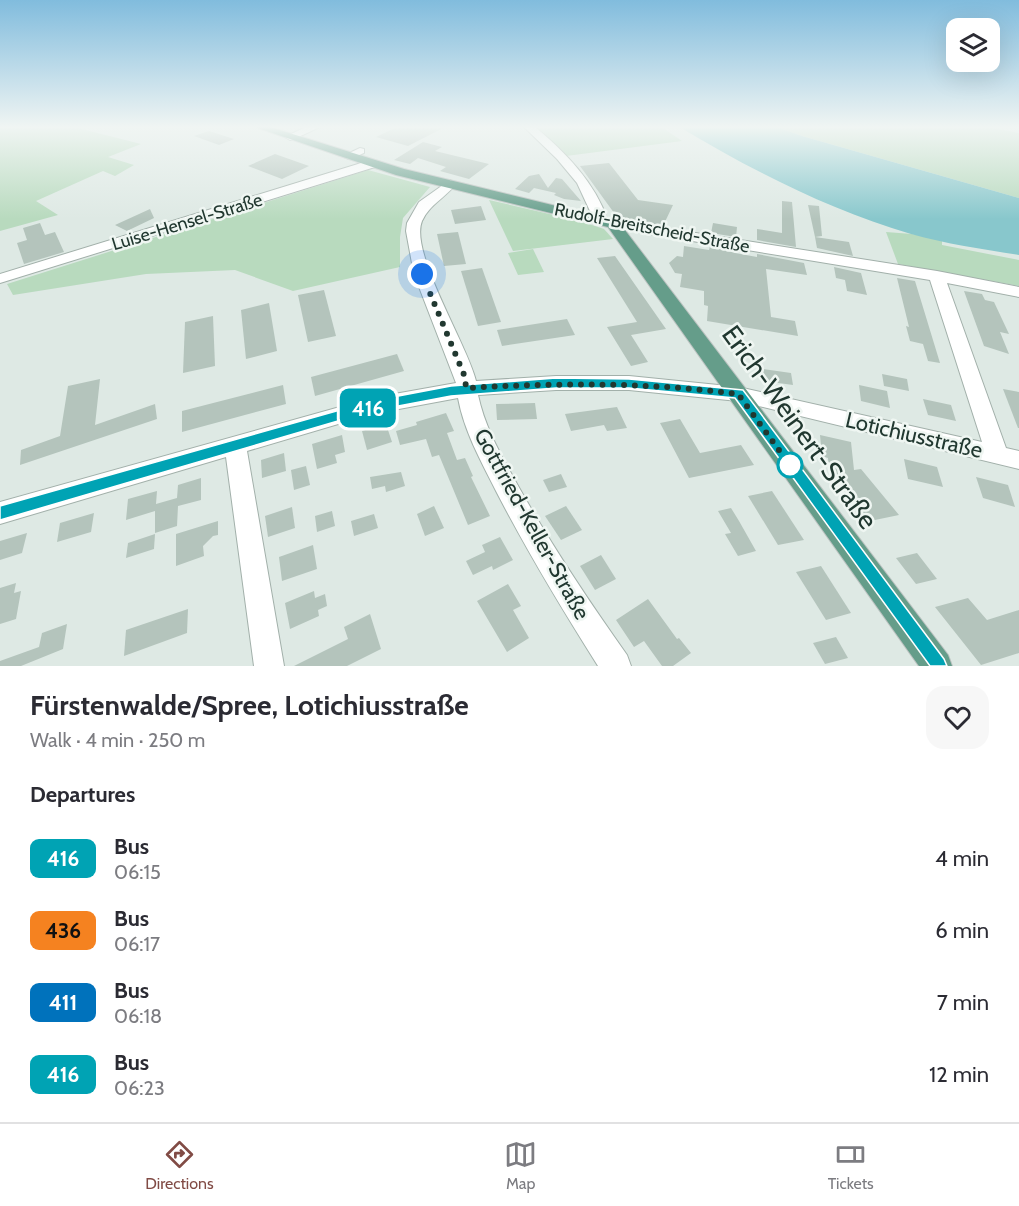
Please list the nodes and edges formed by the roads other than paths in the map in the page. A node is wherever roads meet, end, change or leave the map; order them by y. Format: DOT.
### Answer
graph roads {
  1 [pos="352,157"];
  2 [pos="560,157"];
  3 [pos="371,164"];
  4 [pos="450,184"];
  5 [pos="607,223"];
  6 [pos="937,276"];
  7 [pos="2,279"];
  8 [pos="1019,292"];
  9 [pos="466,388"];
  10 [pos="738,394"];
  11 [pos="235,445"];
  12 [pos="997,454"];
  13 [pos="1019,460"];
  14 [pos="0,513"];
  15 [pos="269,666"];
  16 [pos="616,666"];
  17 [pos="937,666"];
  1 -- 3 [label="main road, Rudolf-Breitscheid-Straße"];
  2 -- 5 [label="street"];
  3 -- 4 [label="main road, Rudolf-Breitscheid-Straße"];
  3 -- 7 [label="street, Luise-Hensel-Straße"];
  4 -- 5 [label="main road, Rudolf-Breitscheid-Straße"];
  4 -- 9 [label="street, Gottfried-Keller-Straße"];
  5 -- 6 [label="street, Rudolf-Breitscheid-Straße"];
  5 -- 10 [label="main road, Erich-Weinert-Straße"];
  6 -- 8 [label="street, Rudolf-Breitscheid-Straße"];
  6 -- 12 [label="street"];
  9 -- 10 [label="street, Lotichiusstraße"];
  9 -- 11 [label="street, Lotichiusstraße"];
  9 -- 16 [label="street, Gottfried-Keller-Straße"];
  10 -- 12 [label="street, Lotichiusstraße"];
  10 -- 17 [label="main road, Erich-Weinert-Straße"];
  11 -- 14 [label="street, Lotichiusstraße"];
  11 -- 15 [label="street"];
  12 -- 13 [label="street, Lotichiusstraße"];
}
